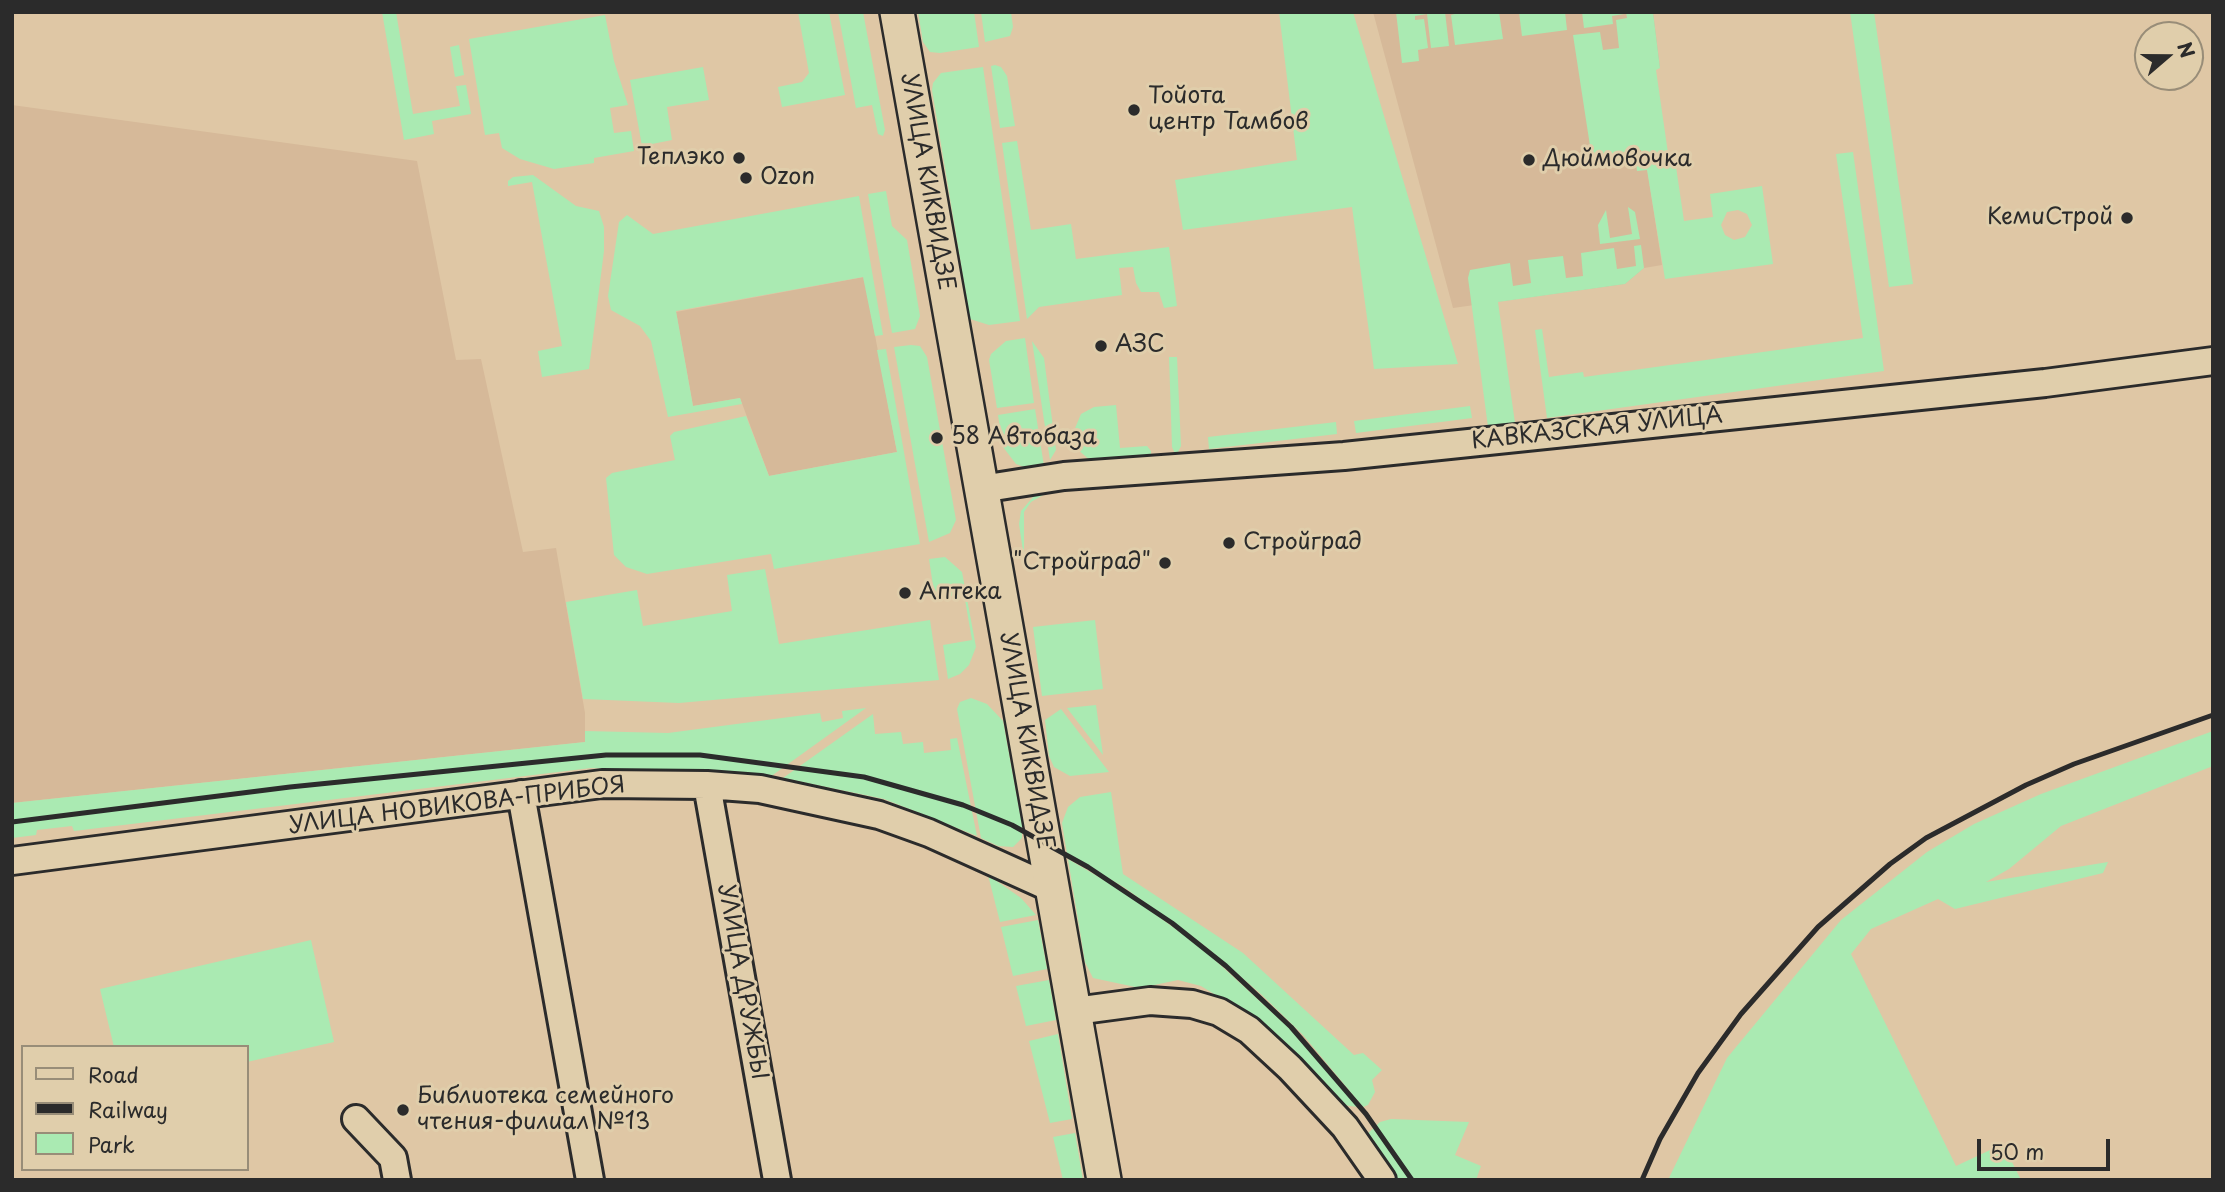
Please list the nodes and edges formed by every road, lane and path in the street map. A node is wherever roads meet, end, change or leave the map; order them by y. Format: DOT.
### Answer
graph roads {
  1 [pos="897,12"];
  2 [pos="2213,361"];
  3 [pos="981,489"];
  4 [pos="707,785"];
  5 [pos="521,794"];
  6 [pos="12,861"];
  7 [pos="1053,889"];
  8 [pos="1074,1011"];
  9 [pos="356,1119"];
  10 [pos="395,1169"];
  11 [pos="590,1180"];
  12 [pos="777,1180"];
  13 [pos="1104,1180"];
  14 [pos="1382,1180"];
  1 -- 3 [label="main road, УЛИЦА КИКВИДЗЕ"];
  2 -- 3 [label="street, КАВКАЗСКАЯ УЛИЦА"];
  3 -- 7 [label="main road, УЛИЦА КИКВИДЗЕ"];
  4 -- 5 [label="street, УЛИЦА НОВИКОВА-ПРИБОЯ"];
  4 -- 7 [label="street, УЛИЦА НОВИКОВА-ПРИБОЯ"];
  4 -- 12 [label="street, УЛИЦА ДРУЖБЫ"];
  5 -- 6 [label="street, УЛИЦА НОВИКОВА-ПРИБОЯ"];
  5 -- 11 [label="street"];
  7 -- 8 [label="main road, УЛИЦА КИКВИДЗЕ"];
  8 -- 13 [label="main road, УЛИЦА КИКВИДЗЕ"];
  8 -- 14 [label="street"];
  9 -- 10 [label="street"];
}
